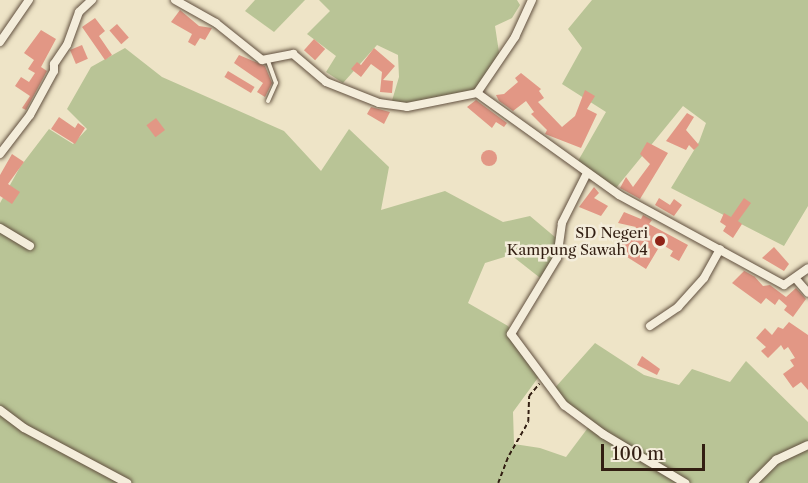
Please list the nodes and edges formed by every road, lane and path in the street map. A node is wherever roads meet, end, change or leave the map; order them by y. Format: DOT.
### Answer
graph roads {
  1 [pos="29,0"];
  2 [pos="92,0"];
  3 [pos="175,0"];
  4 [pos="532,0"];
  5 [pos="0,42"];
  6 [pos="268,61"];
  7 [pos="477,93"];
  8 [pos="267,101"];
  9 [pos="0,154"];
  10 [pos="586,175"];
  11 [pos="0,228"];
  12 [pos="30,246"];
  13 [pos="720,249"];
  14 [pos="808,268"];
  15 [pos="796,279"];
  16 [pos="808,292"];
  17 [pos="650,326"];
  18 [pos="544,379"];
  19 [pos="0,410"];
  20 [pos="808,445"];
  21 [pos="127,483"];
  22 [pos="498,483"];
  23 [pos="686,483"];
  24 [pos="753,483"];
  1 -- 5 [label="street"];
  2 -- 9 [label="street"];
  3 -- 6 [label="street"];
  4 -- 7 [label="street"];
  6 -- 7 [label="street"];
  6 -- 8 [label="lane"];
  7 -- 10 [label="street"];
  10 -- 13 [label="street"];
  10 -- 18 [label="street"];
  11 -- 12 [label="street"];
  13 -- 15 [label="street"];
  13 -- 17 [label="street"];
  14 -- 15 [label="street"];
  15 -- 16 [label="street"];
  18 -- 22 [label="path"];
  18 -- 23 [label="street"];
  19 -- 21 [label="street"];
  20 -- 24 [label="street"];
}
